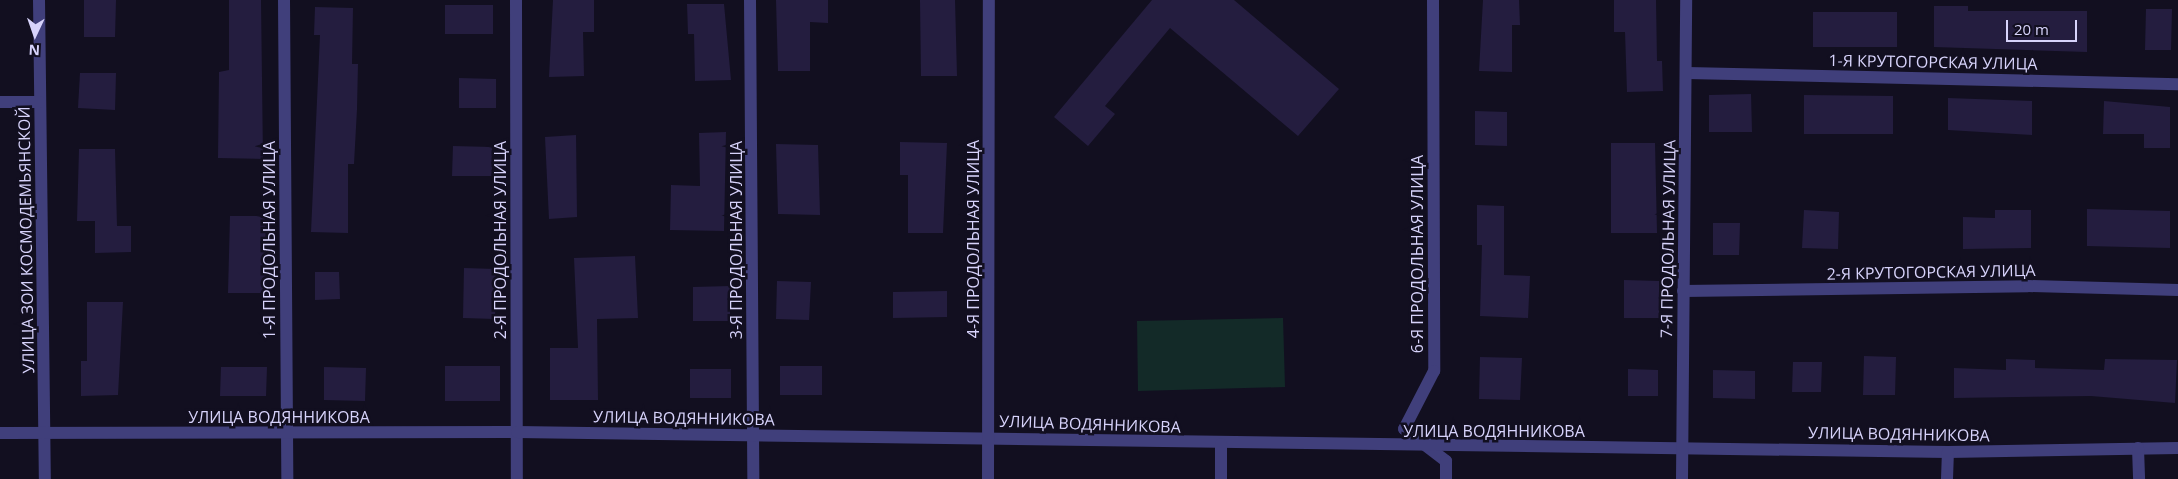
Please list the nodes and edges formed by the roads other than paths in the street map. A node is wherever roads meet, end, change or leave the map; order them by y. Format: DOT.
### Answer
graph roads {
  1 [pos="39,0"];
  2 [pos="284,0"];
  3 [pos="516,0"];
  4 [pos="750,0"];
  5 [pos="989,0"];
  6 [pos="1433,0"];
  7 [pos="1686,0"];
  8 [pos="1687,73"];
  9 [pos="2178,84"];
  10 [pos="0,102"];
  11 [pos="40,102"];
  12 [pos="2178,290"];
  13 [pos="1683,291"];
  14 [pos="517,432"];
  15 [pos="0,433"];
  16 [pos="46,433"];
  17 [pos="287,434"];
  18 [pos="753,435"];
  19 [pos="988,437"];
  20 [pos="1221,444"];
  21 [pos="1681,446"];
  22 [pos="1425,448"];
  23 [pos="2138,448"];
  24 [pos="2178,448"];
  25 [pos="1948,452"];
  26 [pos="46,479"];
  27 [pos="287,479"];
  28 [pos="518,479"];
  29 [pos="754,479"];
  30 [pos="988,479"];
  31 [pos="1221,479"];
  32 [pos="1446,479"];
  33 [pos="1682,479"];
  34 [pos="1947,479"];
  35 [pos="2139,479"];
  1 -- 11 [label="street, УЛИЦА ЗОИ КОСМОДЕМЬЯНСКОЙ"];
  2 -- 17 [label="street, 1-Я ПРОДОЛЬНАЯ УЛИЦА"];
  3 -- 14 [label="street, 2-Я ПРОДОЛЬНАЯ УЛИЦА"];
  4 -- 18 [label="street, 3-Я ПРОДОЛЬНАЯ УЛИЦА"];
  5 -- 19 [label="street, 4-Я ПРОДОЛЬНАЯ УЛИЦА"];
  6 -- 22 [label="street, 6-Я ПРОДОЛЬНАЯ УЛИЦА"];
  7 -- 8 [label="street, 7-Я ПРОДОЛЬНАЯ УЛИЦА"];
  8 -- 9 [label="street, 1-Я КРУТОГОРСКАЯ УЛИЦА"];
  8 -- 13 [label="street, 7-Я ПРОДОЛЬНАЯ УЛИЦА"];
  10 -- 11 [label="street"];
  11 -- 16 [label="street, УЛИЦА ЗОИ КОСМОДЕМЬЯНСКОЙ"];
  12 -- 13 [label="street, 2-Я КРУТОГОРСКАЯ УЛИЦА"];
  13 -- 21 [label="street, 7-Я ПРОДОЛЬНАЯ УЛИЦА"];
  14 -- 17 [label="street, УЛИЦА ВОДЯННИКОВА"];
  14 -- 18 [label="street, УЛИЦА ВОДЯННИКОВА"];
  14 -- 28 [label="street, 2-Я ПРОДОЛЬНАЯ УЛИЦА"];
  15 -- 16 [label="street, УЛИЦА ВОДЯННИКОВА"];
  16 -- 17 [label="street, УЛИЦА ВОДЯННИКОВА"];
  16 -- 26 [label="street, УЛИЦА ЗОИ КОСМОДЕМЬЯНСКОЙ"];
  17 -- 27 [label="street, 1-Я ПРОДОЛЬНАЯ УЛИЦА"];
  18 -- 19 [label="street, УЛИЦА ВОДЯННИКОВА"];
  18 -- 29 [label="street, 3-Я ПРОДОЛЬНАЯ УЛИЦА"];
  19 -- 20 [label="street, УЛИЦА ВОДЯННИКОВА"];
  19 -- 30 [label="street, 4-Я ПРОДОЛЬНАЯ УЛИЦА"];
  20 -- 22 [label="street, УЛИЦА ВОДЯННИКОВА"];
  20 -- 31 [label="street"];
  21 -- 22 [label="street, УЛИЦА ВОДЯННИКОВА"];
  21 -- 25 [label="street, УЛИЦА ВОДЯННИКОВА"];
  21 -- 33 [label="street, 7-Я ПРОДОЛЬНАЯ УЛИЦА"];
  22 -- 32 [label="street, 6-Я ПРОДОЛЬНАЯ УЛИЦА"];
  23 -- 24 [label="street, УЛИЦА ВОДЯННИКОВА"];
  23 -- 25 [label="street, УЛИЦА ВОДЯННИКОВА"];
  23 -- 35 [label="street"];
  25 -- 34 [label="street"];
}
